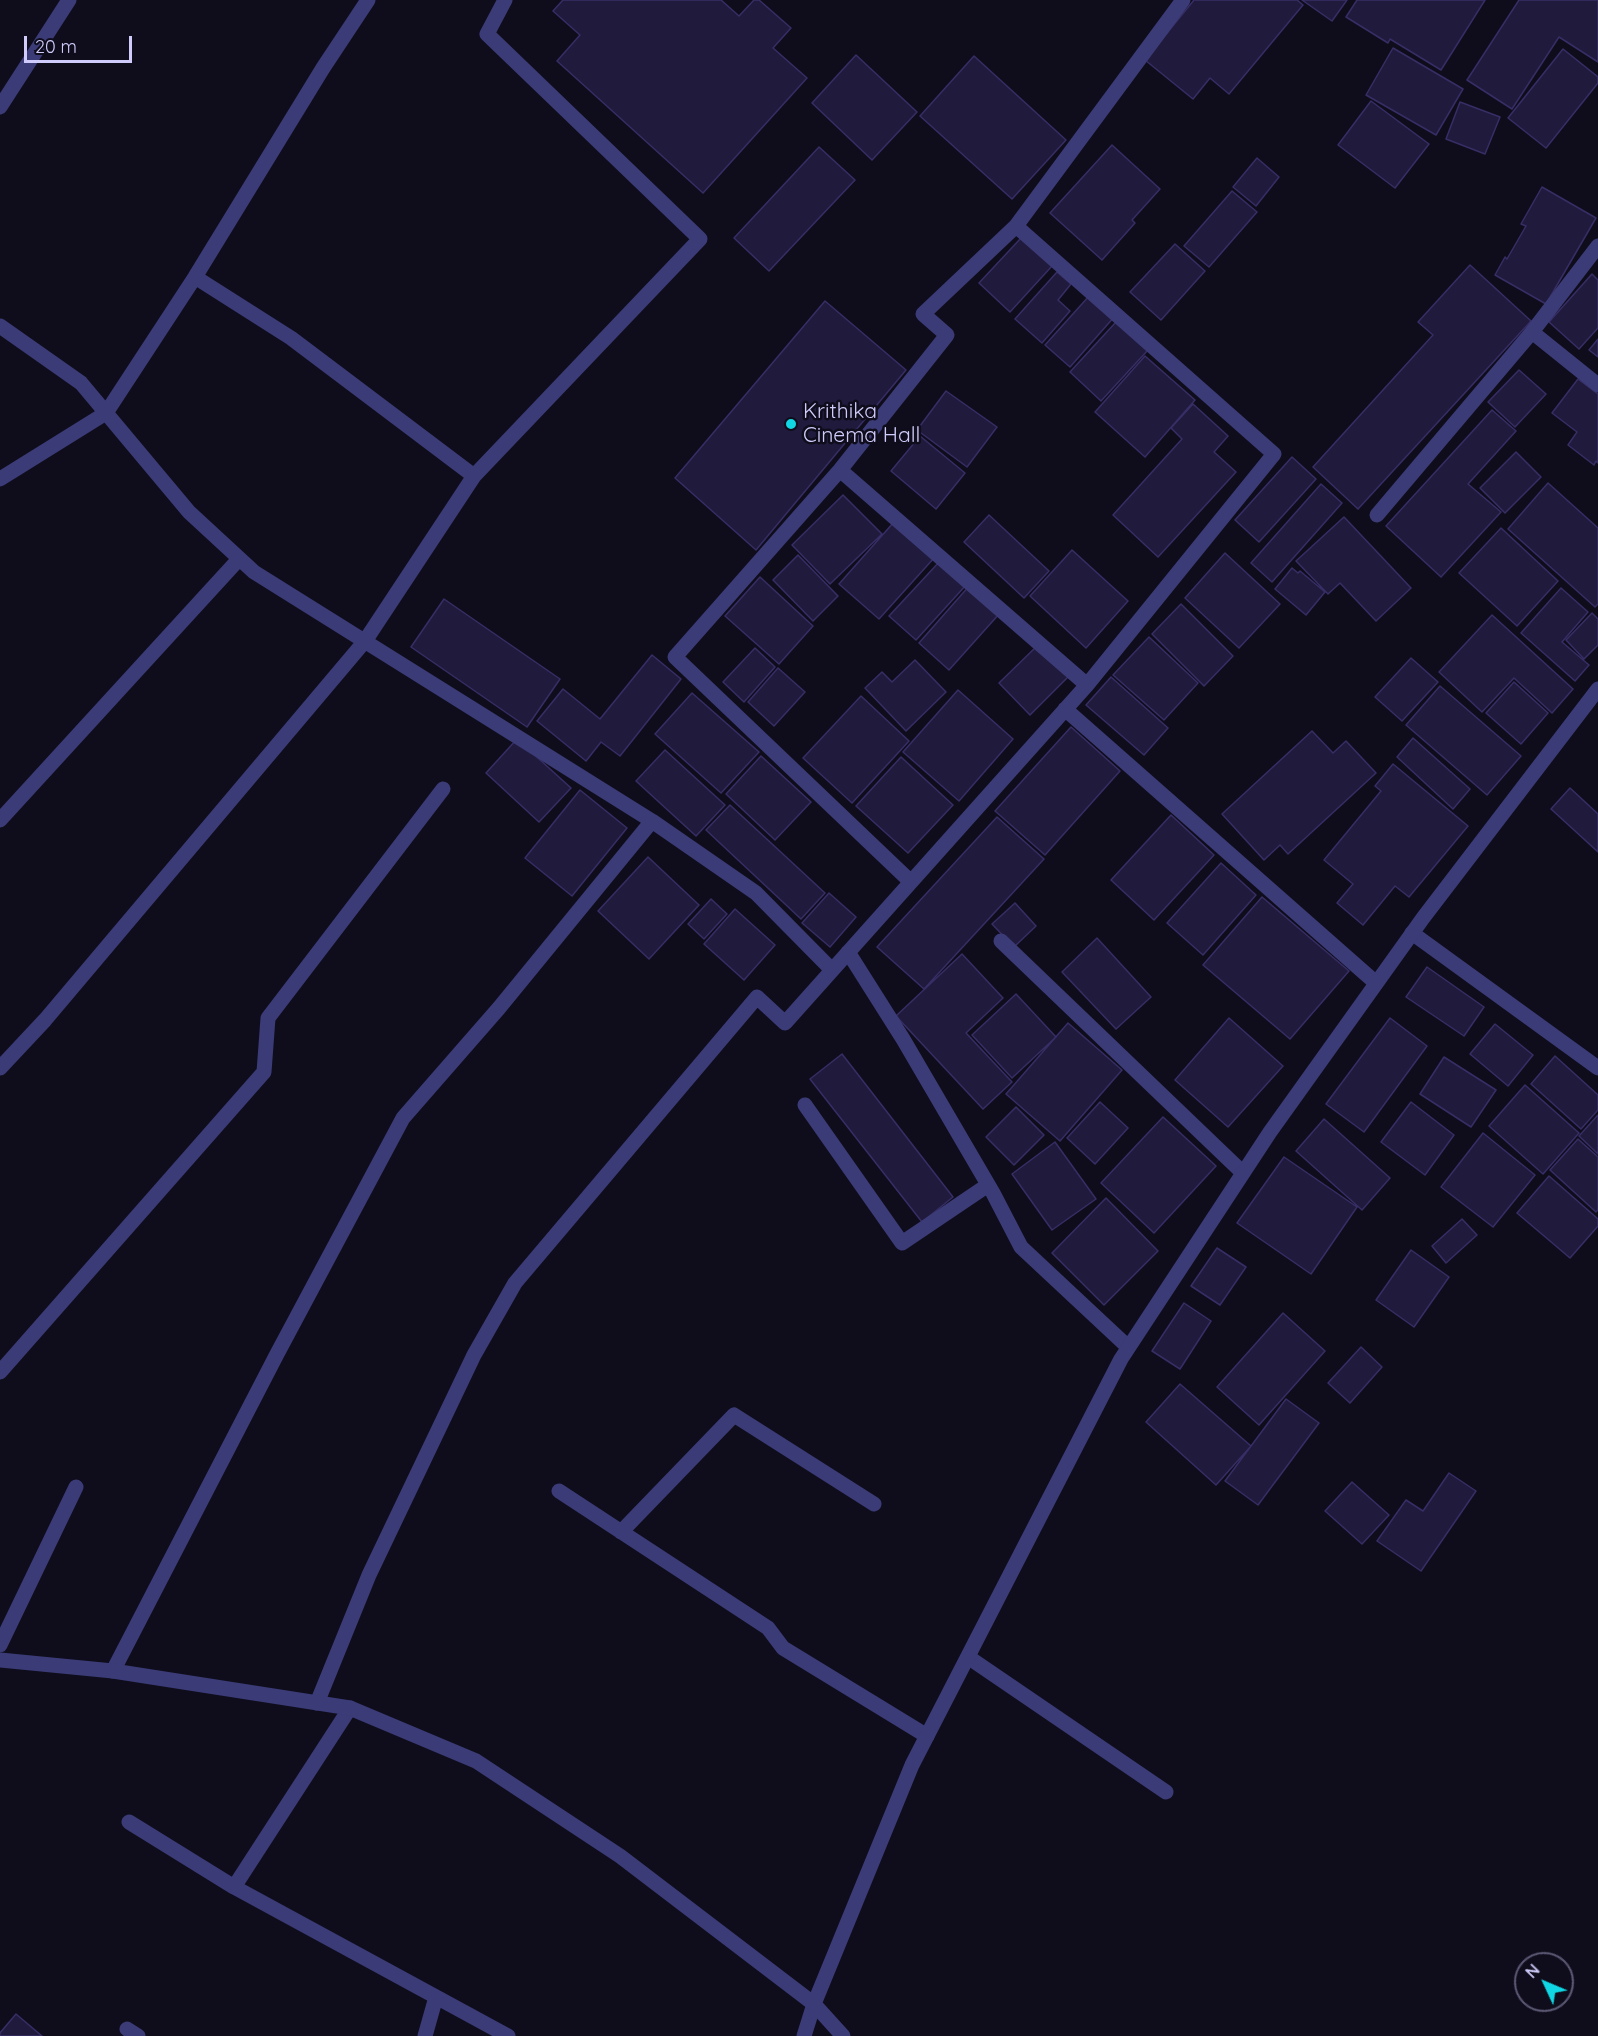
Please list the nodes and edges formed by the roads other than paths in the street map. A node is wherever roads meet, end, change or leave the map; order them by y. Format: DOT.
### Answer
graph roads {
  1 [pos="69,0"];
  2 [pos="368,0"];
  3 [pos="505,0"];
  4 [pos="1184,0"];
  5 [pos="0,107"];
  6 [pos="1016,226"];
  7 [pos="1598,246"];
  8 [pos="195,277"];
  9 [pos="0,326"];
  10 [pos="1532,332"];
  11 [pos="1598,385"];
  12 [pos="106,413"];
  13 [pos="840,470"];
  14 [pos="474,476"];
  15 [pos="0,479"];
  16 [pos="1377,515"];
  17 [pos="239,559"];
  18 [pos="365,641"];
  19 [pos="1087,685"];
  20 [pos="1598,689"];
  21 [pos="1065,710"];
  22 [pos="443,789"];
  23 [pos="0,820"];
  24 [pos="652,821"];
  25 [pos="911,882"];
  26 [pos="1412,933"];
  27 [pos="1001,941"];
  28 [pos="848,952"];
  29 [pos="832,970"];
  30 [pos="1376,983"];
  31 [pos="0,1068"];
  32 [pos="1598,1068"];
  33 [pos="805,1105"];
  34 [pos="1242,1173"];
  35 [pos="988,1185"];
  36 [pos="1128,1347"];
  37 [pos="0,1372"];
  38 [pos="76,1487"];
  39 [pos="559,1491"];
  40 [pos="873,1504"];
  41 [pos="621,1532"];
  42 [pos="0,1645"];
  43 [pos="968,1657"];
  44 [pos="0,1660"];
  45 [pos="114,1671"];
  46 [pos="317,1703"];
  47 [pos="350,1708"];
  48 [pos="927,1736"];
  49 [pos="1166,1792"];
  50 [pos="129,1822"];
  51 [pos="234,1887"];
  52 [pos="436,1997"];
  53 [pos="814,2004"];
  54 [pos="425,2036"];
  55 [pos="508,2036"];
  56 [pos="804,2036"];
  57 [pos="843,2036"];
  1 -- 5 [label="street"];
  2 -- 8 [label="street"];
  3 -- 14 [label="street"];
  4 -- 6 [label="street"];
  6 -- 13 [label="street"];
  6 -- 19 [label="street"];
  7 -- 10 [label="street"];
  8 -- 12 [label="street"];
  8 -- 14 [label="street"];
  9 -- 12 [label="street"];
  10 -- 11 [label="street"];
  10 -- 16 [label="street"];
  12 -- 15 [label="street"];
  12 -- 17 [label="street"];
  13 -- 19 [label="street"];
  13 -- 25 [label="street"];
  14 -- 18 [label="street"];
  17 -- 18 [label="street"];
  17 -- 23 [label="street"];
  18 -- 24 [label="street"];
  18 -- 31 [label="street"];
  19 -- 21 [label="street"];
  20 -- 26 [label="street"];
  21 -- 25 [label="street"];
  21 -- 30 [label="street"];
  22 -- 37 [label="street"];
  24 -- 29 [label="street"];
  24 -- 45 [label="street"];
  25 -- 28 [label="street"];
  26 -- 30 [label="street"];
  26 -- 32 [label="street"];
  27 -- 34 [label="street"];
  28 -- 29 [label="street"];
  28 -- 35 [label="street"];
  29 -- 46 [label="street"];
  30 -- 34 [label="street"];
  33 -- 35 [label="street"];
  34 -- 36 [label="street"];
  35 -- 36 [label="street"];
  36 -- 43 [label="street"];
  38 -- 42 [label="street"];
  39 -- 41 [label="street"];
  40 -- 41 [label="street"];
  41 -- 48 [label="street"];
  43 -- 48 [label="street"];
  43 -- 49 [label="street"];
  44 -- 45 [label="street"];
  45 -- 46 [label="street"];
  46 -- 47 [label="street"];
  47 -- 51 [label="street"];
  47 -- 53 [label="street"];
  48 -- 53 [label="street"];
  50 -- 51 [label="street"];
  51 -- 52 [label="street"];
  52 -- 54 [label="street"];
  52 -- 55 [label="street"];
  53 -- 56 [label="street"];
  53 -- 57 [label="street"];
}
